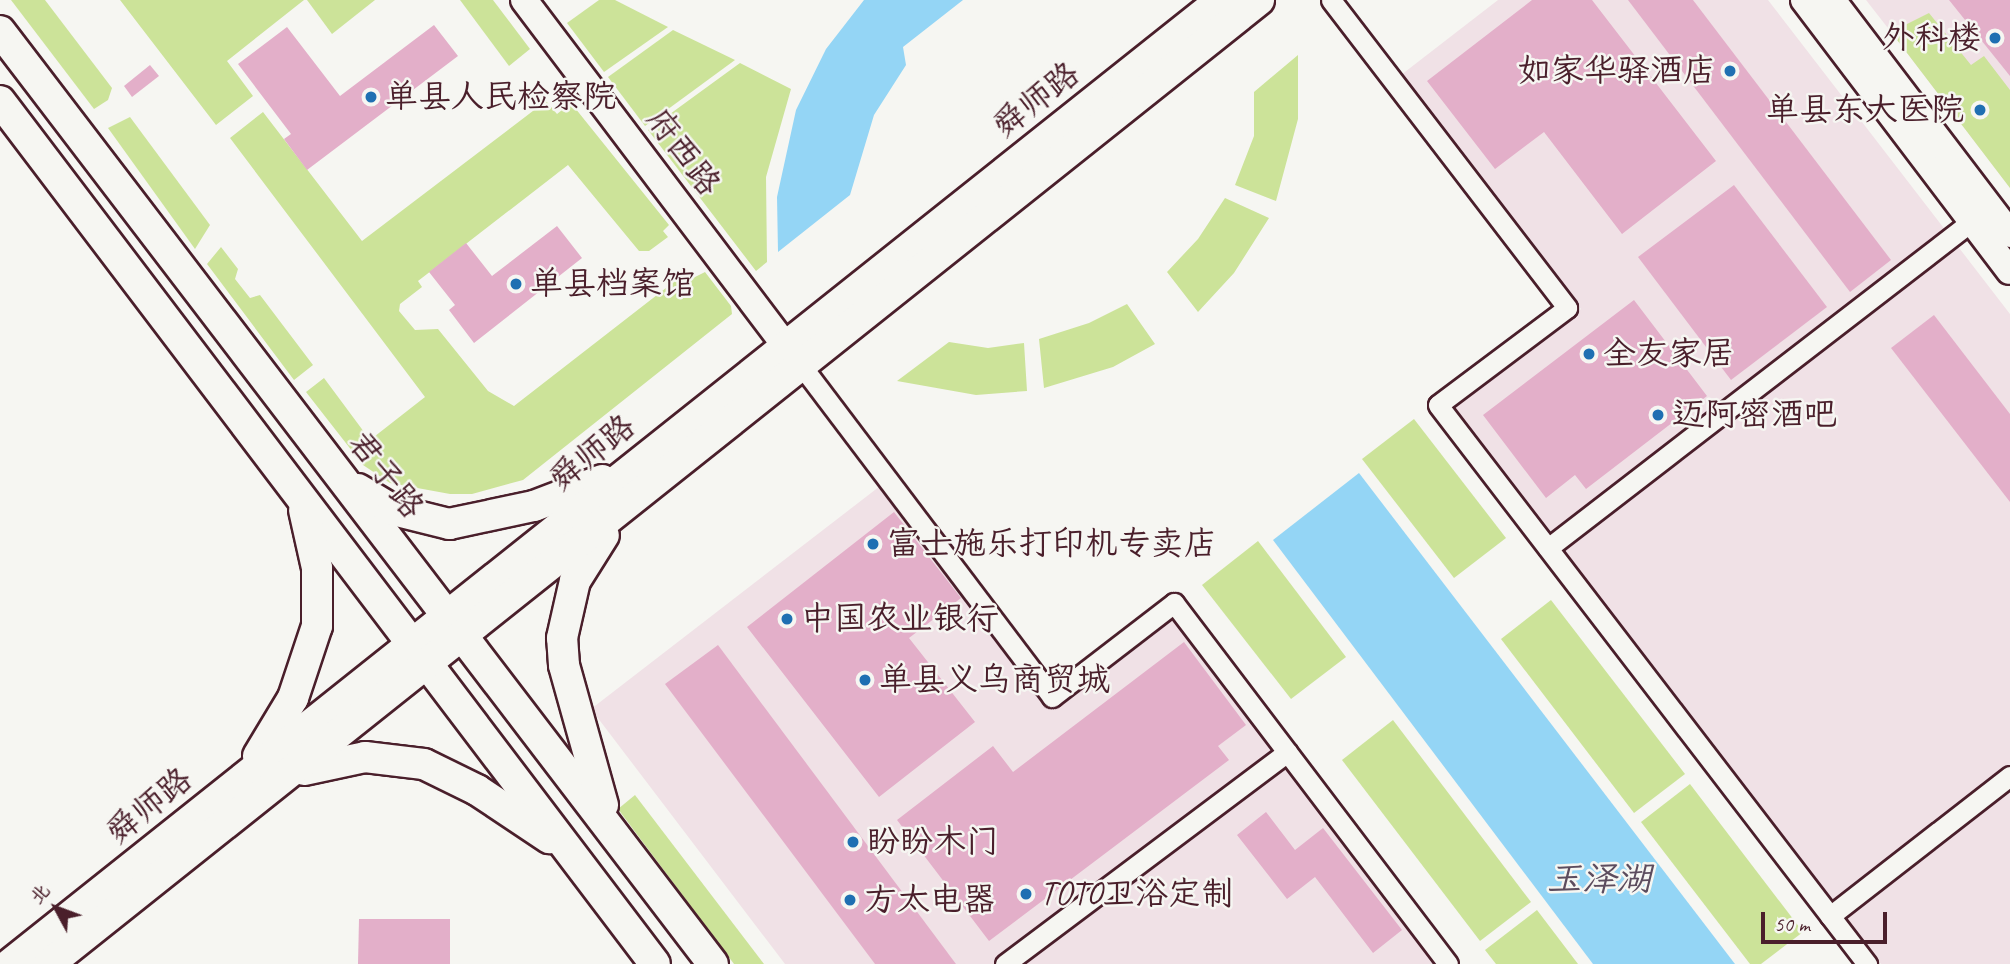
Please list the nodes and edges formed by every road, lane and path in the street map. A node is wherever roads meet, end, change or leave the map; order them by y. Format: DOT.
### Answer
graph roads {
  1 [pos="524,0"];
  2 [pos="1222,0"];
  3 [pos="1259,0"];
  4 [pos="1331,0"];
  5 [pos="1804,0"];
  6 [pos="1832,0"];
  7 [pos="0,31"];
  8 [pos="0,101"];
  9 [pos="1972,221"];
  10 [pos="2010,234"];
  11 [pos="2010,271"];
  12 [pos="793,355"];
  13 [pos="646,457"];
  14 [pos="330,463"];
  15 [pos="298,493"];
  16 [pos="637,496"];
  17 [pos="1548,548"];
  18 [pos="456,625"];
  19 [pos="419,654"];
  20 [pos="1287,752"];
  21 [pos="2010,776"];
  22 [pos="245,793"];
  23 [pos="615,835"];
  24 [pos="578,862"];
  25 [pos="1830,916"];
  26 [pos="9,964"];
  27 [pos="49,964"];
  28 [pos="655,964"];
  29 [pos="713,964"];
  30 [pos="1005,964"];
  31 [pos="1448,964"];
  32 [pos="1867,964"];
  1 -- 12 [label="main road, 府西路"];
  2 -- 12 [label="main road, 舜师路"];
  3 -- 12 [label="main road, 舜师路"];
  4 -- 17 [label="street"];
  5 -- 9 [label="main road"];
  6 -- 10 [label="main road"];
  7 -- 14 [label="main road, 君子路"];
  8 -- 15 [label="main road"];
  9 -- 11 [label="main road"];
  9 -- 17 [label="street"];
  12 -- 13 [label="main road, 舜师路"];
  12 -- 16 [label="main road, 舜师路"];
  12 -- 20 [label="street"];
  13 -- 14 [label="main road"];
  13 -- 18 [label="main road, 舜师路"];
  14 -- 18 [label="main road, 君子路"];
  15 -- 19 [label="main road"];
  15 -- 22 [label="main road"];
  16 -- 18 [label="main road, 舜师路"];
  16 -- 23 [label="main road"];
  17 -- 25 [label="street"];
  18 -- 19 [label="main road, 舜师路"];
  18 -- 23 [label="main road, 君子路"];
  19 -- 22 [label="main road, 舜师路"];
  19 -- 24 [label="main road"];
  20 -- 30 [label="street"];
  20 -- 31 [label="street"];
  21 -- 25 [label="street"];
  22 -- 24 [label="main road"];
  22 -- 26 [label="main road, 舜师路"];
  22 -- 27 [label="main road, 舜师路"];
  23 -- 29 [label="main road, 君子路"];
  24 -- 28 [label="main road"];
  25 -- 32 [label="street"];
}
